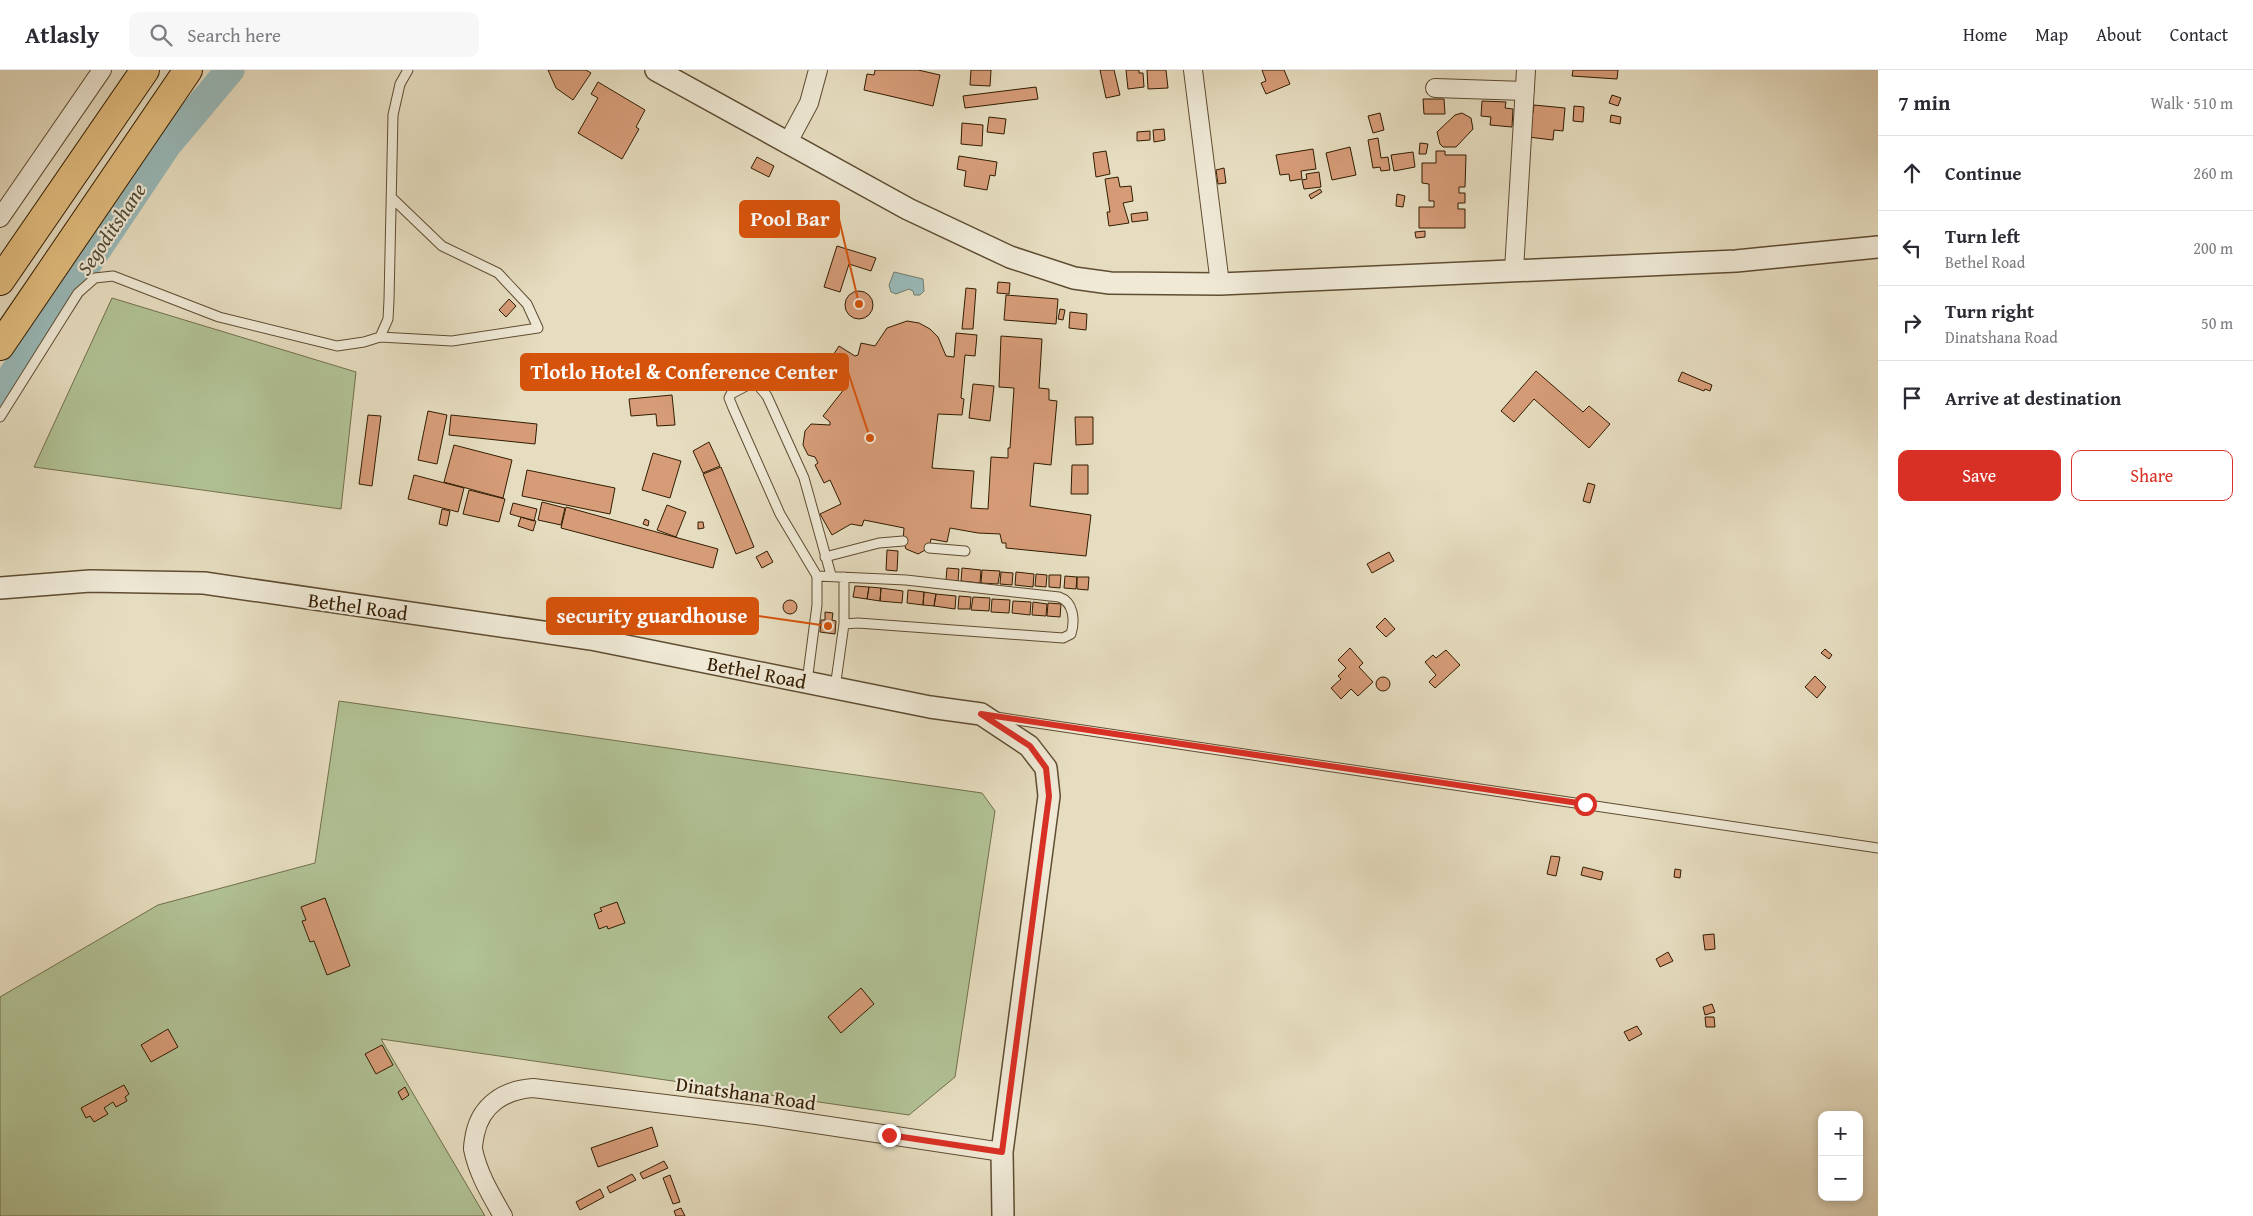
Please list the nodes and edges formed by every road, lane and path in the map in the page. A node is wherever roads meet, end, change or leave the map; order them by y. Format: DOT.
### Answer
graph roads {
  1 [pos="102,70"];
  2 [pos="145,70"];
  3 [pos="188,70"];
  4 [pos="408,70"];
  5 [pos="656,70"];
  6 [pos="818,70"];
  7 [pos="1193,70"];
  8 [pos="1526,70"];
  9 [pos="1435,88"];
  10 [pos="1525,92"];
  11 [pos="787,144"];
  12 [pos="391,197"];
  13 [pos="0,218"];
  14 [pos="1878,247"];
  15 [pos="1514,270"];
  16 [pos="0,281"];
  17 [pos="1220,284"];
  18 [pos="380,337"];
  19 [pos="0,346"];
  20 [pos="0,417"];
  21 [pos="903,540"];
  22 [pos="929,548"];
  23 [pos="965,551"];
  24 [pos="825,556"];
  25 [pos="831,575"];
  26 [pos="817,576"];
  27 [pos="844,577"];
  28 [pos="0,588"];
  29 [pos="844,624"];
  30 [pos="807,682"];
  31 [pos="835,688"];
  32 [pos="981,714"];
  33 [pos="1878,847"];
  34 [pos="1002,1152"];
  35 [pos="503,1216"];
  36 [pos="1003,1216"];
  1 -- 13 [label="street"];
  2 -- 16 [label="main road"];
  3 -- 19 [label="main road"];
  4 -- 12 [label="lane"];
  5 -- 11 [label="street"];
  6 -- 11 [label="street"];
  7 -- 17 [label="street"];
  8 -- 10 [label="street"];
  9 -- 10 [label="street"];
  10 -- 15 [label="street"];
  11 -- 17 [label="street"];
  12 -- 18 [label="lane"];
  12 -- 18 [label="lane"];
  14 -- 15 [label="street"];
  15 -- 17 [label="street"];
  18 -- 20 [label="lane"];
  21 -- 24 [label="lane"];
  22 -- 23 [label="lane"];
  24 -- 25 [label="lane"];
  24 -- 26 [label="lane"];
  25 -- 26 [label="lane"];
  25 -- 27 [label="lane"];
  26 -- 30 [label="lane"];
  27 -- 29 [label="lane"];
  27 -- 29 [label="lane"];
  28 -- 30 [label="street, Bethel Road"];
  29 -- 31 [label="lane"];
  30 -- 31 [label="street, Bethel Road"];
  31 -- 32 [label="street, Bethel Road"];
  32 -- 33 [label="lane"];
  32 -- 34 [label="street, Bethel Road"];
  34 -- 35 [label="street, Dinatshana Road"];
  34 -- 36 [label="street, Bethel Road"];
}
